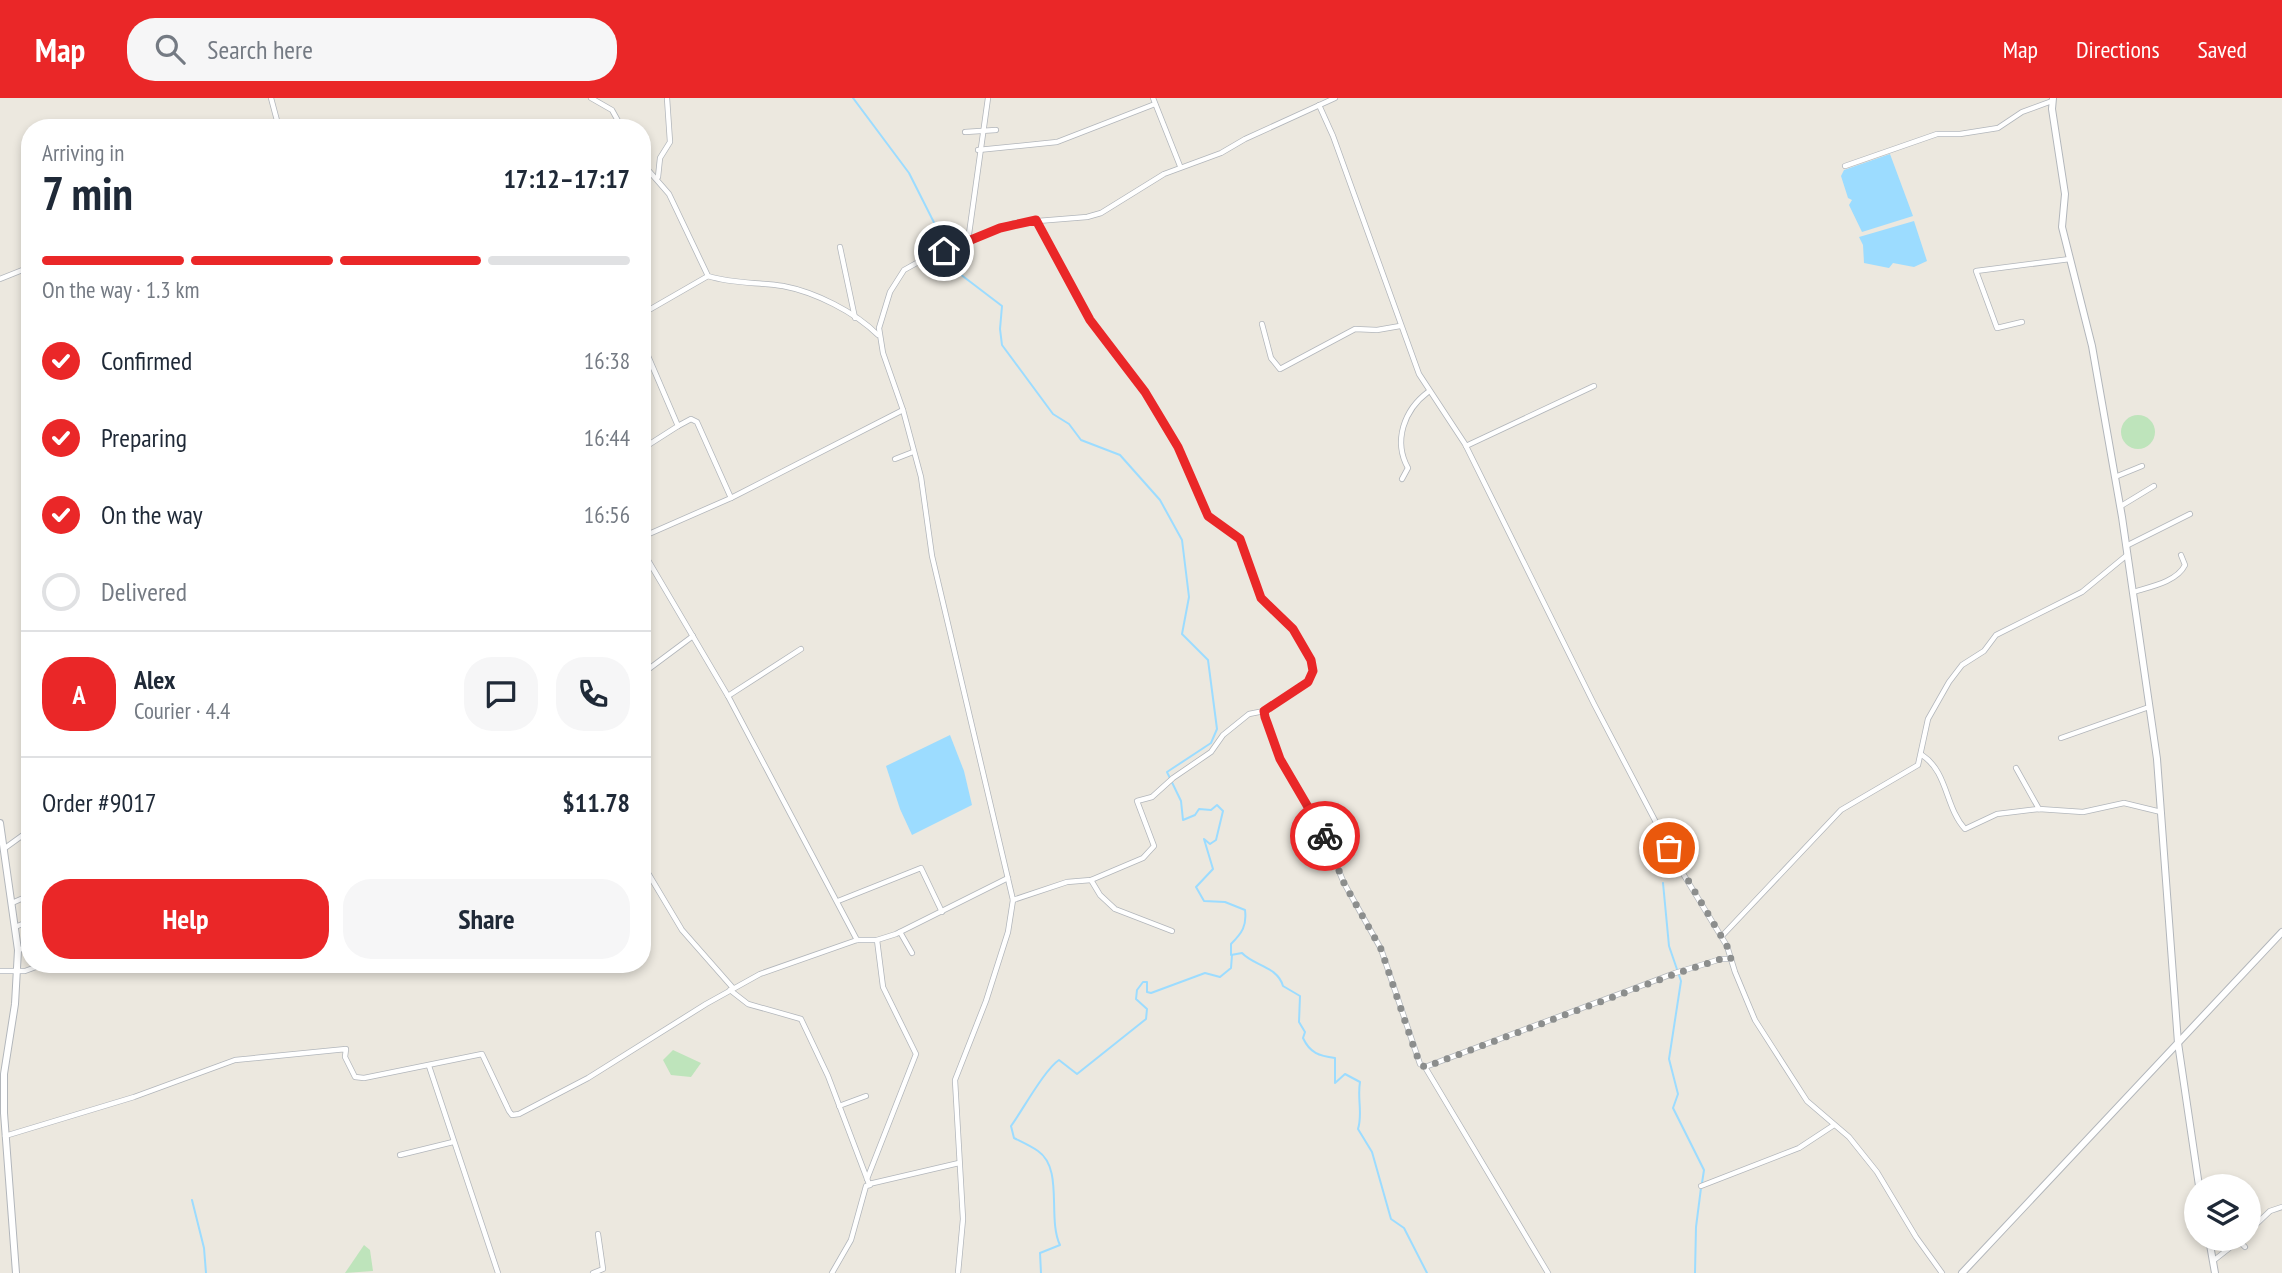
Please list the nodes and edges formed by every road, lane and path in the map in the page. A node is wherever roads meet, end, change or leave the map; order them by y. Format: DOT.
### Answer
graph roads {
  1 [pos="271,98"];
  2 [pos="591,98"];
  3 [pos="667,98"];
  4 [pos="988,98"];
  5 [pos="1335,98"];
  6 [pos="2053,99"];
  7 [pos="1154,101"];
  8 [pos="1319,105"];
  9 [pos="277,119"];
  10 [pos="617,119"];
  11 [pos="996,130"];
  12 [pos="982,131"];
  13 [pos="965,132"];
  14 [pos="978,150"];
  15 [pos="1180,166"];
  16 [pos="1845,166"];
  17 [pos="651,171"];
  18 [pos="658,178"];
  19 [pos="1036,220"];
  20 [pos="968,240"];
  21 [pos="840,247"];
  22 [pos="2070,259"];
  23 [pos="21,271"];
  24 [pos="708,276"];
  25 [pos="0,279"];
  26 [pos="651,309"];
  27 [pos="856,319"];
  28 [pos="2022,322"];
  29 [pos="1262,324"];
  30 [pos="1401,326"];
  31 [pos="879,336"];
  32 [pos="651,363"];
  33 [pos="1594,386"];
  34 [pos="1427,392"];
  35 [pos="903,410"];
  36 [pos="678,426"];
  37 [pos="651,443"];
  38 [pos="1466,446"];
  39 [pos="914,452"];
  40 [pos="895,459"];
  41 [pos="2142,466"];
  42 [pos="2115,477"];
  43 [pos="1402,479"];
  44 [pos="2154,486"];
  45 [pos="731,498"];
  46 [pos="2120,507"];
  47 [pos="2190,514"];
  48 [pos="651,533"];
  49 [pos="2126,546"];
  50 [pos="2127,555"];
  51 [pos="2181,555"];
  52 [pos="651,565"];
  53 [pos="2133,592"];
  54 [pos="693,636"];
  55 [pos="801,649"];
  56 [pos="651,667"];
  57 [pos="728,696"];
  58 [pos="2149,707"];
  59 [pos="1264,711"];
  60 [pos="2061,738"];
  61 [pos="1922,755"];
  62 [pos="2016,768"];
  63 [pos="2039,808"];
  64 [pos="2161,812"];
  65 [pos="0,823"];
  66 [pos="21,836"];
  67 [pos="5,848"];
  68 [pos="651,878"];
  69 [pos="1008,878"];
  70 [pos="1091,880"];
  71 [pos="21,899"];
  72 [pos="1013,900"];
  73 [pos="838,901"];
  74 [pos="12,903"];
  75 [pos="942,912"];
  76 [pos="21,925"];
  77 [pos="15,927"];
  78 [pos="1172,931"];
  79 [pos="900,932"];
  80 [pos="2282,932"];
  81 [pos="1721,936"];
  82 [pos="857,940"];
  83 [pos="877,940"];
  84 [pos="21,949"];
  85 [pos="18,950"];
  86 [pos="912,953"];
  87 [pos="1731,959"];
  88 [pos="0,971"];
  89 [pos="21,971"];
  90 [pos="16,972"];
  91 [pos="731,989"];
  92 [pos="2178,1043"];
  93 [pos="429,1066"];
  94 [pos="1425,1067"];
  95 [pos="866,1096"];
  96 [pos="839,1106"];
  97 [pos="1834,1125"];
  98 [pos="3,1132"];
  99 [pos="453,1142"];
  100 [pos="400,1155"];
  101 [pos="959,1163"];
  102 [pos="2197,1174"];
  103 [pos="867,1180"];
  104 [pos="871,1185"];
  105 [pos="1701,1186"];
  106 [pos="2282,1207"];
  107 [pos="0,1208"];
  108 [pos="10,1208"];
  109 [pos="2261,1220"];
  110 [pos="598,1234"];
  111 [pos="2211,1251"];
  112 [pos="2226,1251"];
  113 [pos="2213,1261"];
  114 [pos="16,1273"];
  115 [pos="498,1273"];
  116 [pos="593,1273"];
  117 [pos="832,1273"];
  118 [pos="958,1273"];
  119 [pos="1548,1273"];
  120 [pos="1942,1273"];
  121 [pos="1962,1273"];
  122 [pos="2215,1273"];
  1 -- 9 [label="street"];
  2 -- 10 [label="street"];
  3 -- 18 [label="street"];
  4 -- 12 [label="street"];
  5 -- 8 [label="street"];
  6 -- 16 [label="street"];
  6 -- 22 [label="street"];
  7 -- 14 [label="street"];
  7 -- 15 [label="street"];
  8 -- 15 [label="street"];
  8 -- 30 [label="street"];
  11 -- 12 [label="street"];
  12 -- 13 [label="street"];
  12 -- 14 [label="street"];
  14 -- 20 [label="street"];
  15 -- 19 [label="street"];
  17 -- 18 [label="street"];
  18 -- 24 [label="street"];
  19 -- 20 [label="street"];
  19 -- 59 [label="street"];
  20 -- 31 [label="street"];
  21 -- 27 [label="street"];
  22 -- 28 [label="street"];
  22 -- 42 [label="street"];
  23 -- 25 [label="street"];
  24 -- 26 [label="street"];
  24 -- 27 [label="street"];
  27 -- 31 [label="street"];
  29 -- 30 [label="street"];
  30 -- 34 [label="street"];
  31 -- 35 [label="street"];
  32 -- 36 [label="street"];
  33 -- 38 [label="street"];
  34 -- 38 [label="street"];
  34 -- 43 [label="street"];
  35 -- 39 [label="street"];
  35 -- 45 [label="street"];
  36 -- 37 [label="street"];
  36 -- 45 [label="street"];
  38 -- 81 [label="street"];
  39 -- 40 [label="street"];
  39 -- 69 [label="street"];
  41 -- 42 [label="street"];
  42 -- 46 [label="street"];
  44 -- 46 [label="street"];
  45 -- 48 [label="street"];
  46 -- 49 [label="street"];
  47 -- 49 [label="street"];
  49 -- 50 [label="street"];
  50 -- 53 [label="street"];
  50 -- 61 [label="street"];
  51 -- 53 [label="street"];
  52 -- 54 [label="street"];
  53 -- 58 [label="street"];
  54 -- 56 [label="street"];
  54 -- 57 [label="street"];
  55 -- 57 [label="street"];
  57 -- 73 [label="street"];
  58 -- 60 [label="street"];
  58 -- 64 [label="street"];
  59 -- 70 [label="street"];
  59 -- 94 [label="street"];
  61 -- 63 [label="street"];
  61 -- 81 [label="street"];
  62 -- 63 [label="street"];
  63 -- 64 [label="street"];
  64 -- 92 [label="street"];
  65 -- 67 [label="street"];
  66 -- 67 [label="street"];
  67 -- 74 [label="street"];
  68 -- 91 [label="street"];
  69 -- 72 [label="street"];
  69 -- 75 [label="street"];
  70 -- 72 [label="street"];
  70 -- 78 [label="street"];
  71 -- 74 [label="street"];
  72 -- 101 [label="street"];
  73 -- 75 [label="street"];
  73 -- 82 [label="street"];
  74 -- 77 [label="street"];
  75 -- 79 [label="street"];
  76 -- 77 [label="street"];
  77 -- 85 [label="street"];
  79 -- 83 [label="street"];
  79 -- 86 [label="street"];
  80 -- 92 [label="street"];
  81 -- 87 [label="street"];
  82 -- 83 [label="street"];
  82 -- 91 [label="street"];
  83 -- 103 [label="street"];
  84 -- 85 [label="street"];
  85 -- 90 [label="street"];
  87 -- 94 [label="street"];
  87 -- 97 [label="street"];
  88 -- 90 [label="street"];
  89 -- 90 [label="street"];
  90 -- 98 [label="street"];
  91 -- 93 [label="street"];
  91 -- 96 [label="street"];
  92 -- 102 [label="street"];
  92 -- 121 [label="street"];
  93 -- 98 [label="street"];
  93 -- 99 [label="street"];
  94 -- 119 [label="street"];
  95 -- 96 [label="street"];
  96 -- 103 [label="street"];
  97 -- 105 [label="street"];
  97 -- 120 [label="street"];
  98 -- 108 [label="street"];
  99 -- 100 [label="street"];
  99 -- 115 [label="street"];
  101 -- 104 [label="street"];
  101 -- 118 [label="street"];
  103 -- 104 [label="street"];
  104 -- 117 [label="street"];
  106 -- 109 [label="street"];
  107 -- 108 [label="street"];
  108 -- 114 [label="street"];
  110 -- 116 [label="street"];
  111 -- 113 [label="street"];
  112 -- 113 [label="street"];
  113 -- 122 [label="street"];
}
